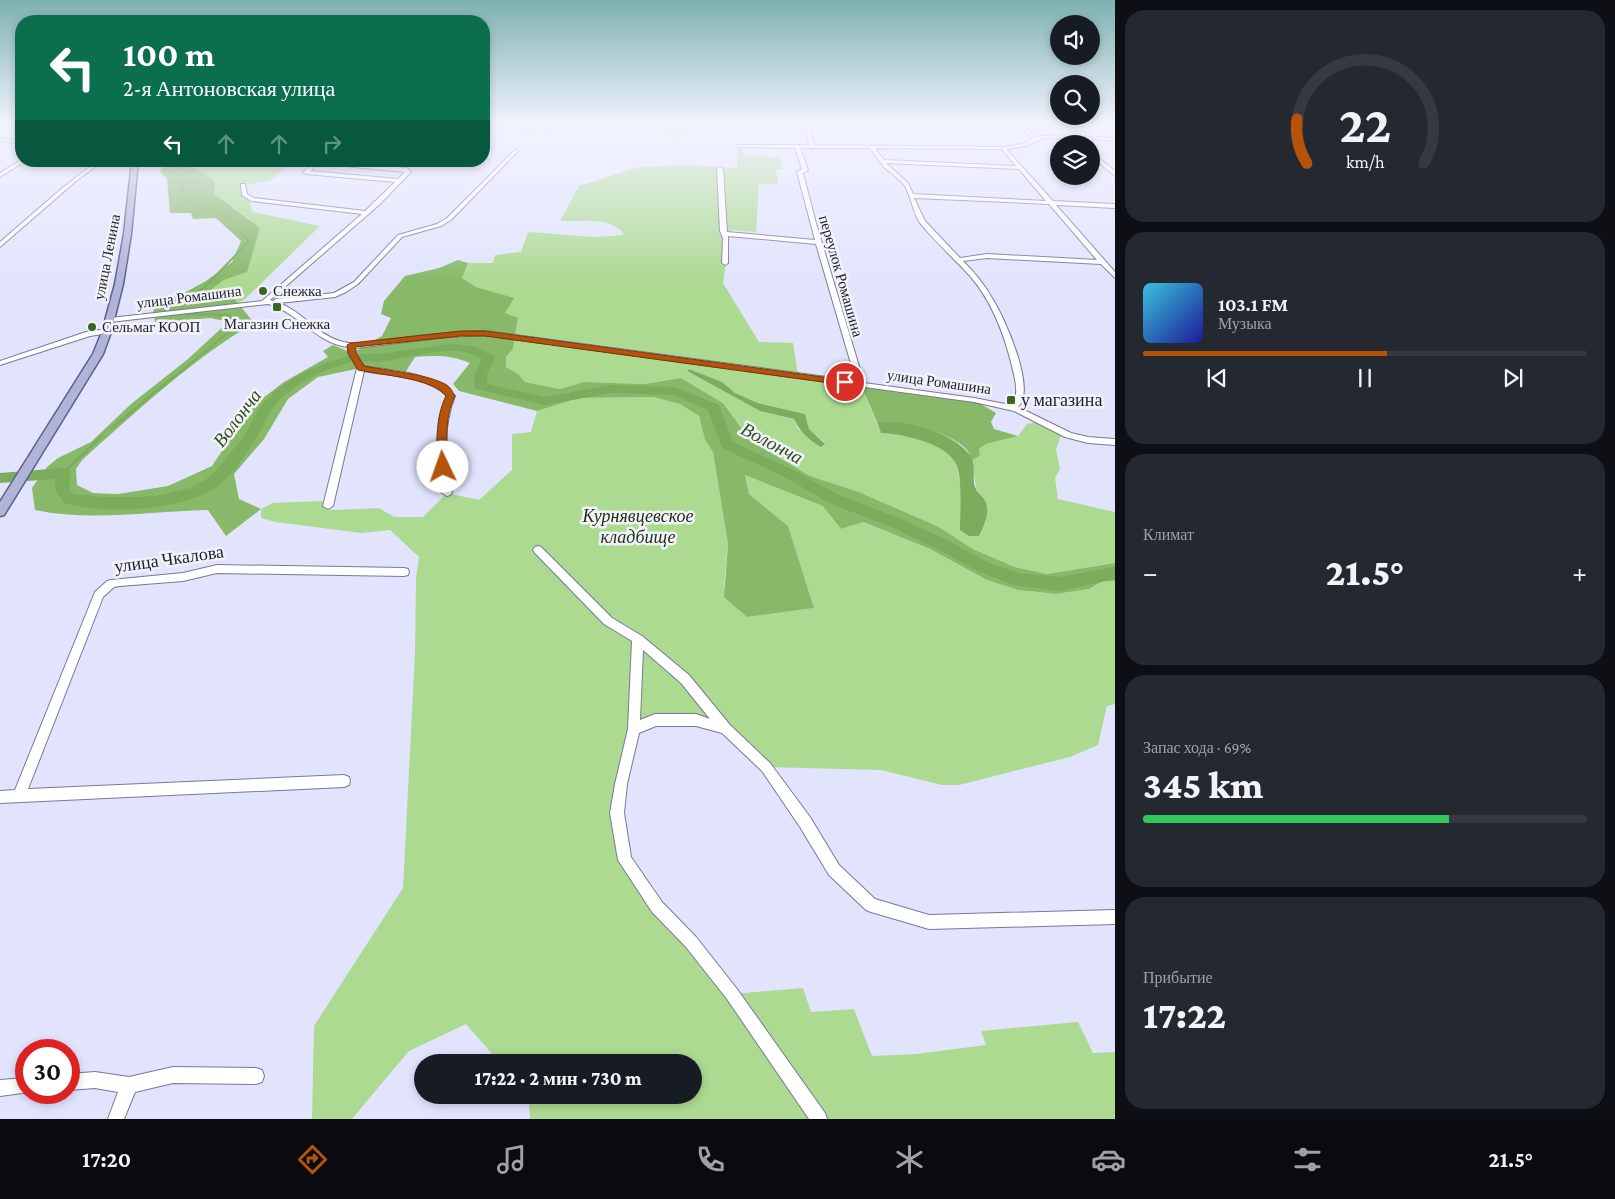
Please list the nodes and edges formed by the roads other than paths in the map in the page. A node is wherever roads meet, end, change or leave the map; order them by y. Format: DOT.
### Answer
graph roads {
  1 [pos="79,177"];
  2 [pos="133,177"];
  3 [pos="361,177"];
  4 [pos="403,177"];
  5 [pos="490,177"];
  6 [pos="721,177"];
  7 [pos="801,177"];
  8 [pos="899,177"];
  9 [pos="1029,177"];
  10 [pos="400,181"];
  11 [pos="243,185"];
  12 [pos="910,196"];
  13 [pos="1053,203"];
  14 [pos="1115,206"];
  15 [pos="365,213"];
  16 [pos="724,234"];
  17 [pos="819,242"];
  18 [pos="0,245"];
  19 [pos="958,260"];
  20 [pos="1103,262"];
  21 [pos="725,263"];
  22 [pos="1115,276"];
  23 [pos="266,302"];
  24 [pos="108,325"];
  25 [pos="351,345"];
  26 [pos="0,363"];
  27 [pos="361,368"];
  28 [pos="861,385"];
  29 [pos="1021,397"];
  30 [pos="1006,406"];
  31 [pos="1040,422"];
  32 [pos="1115,442"];
  33 [pos="446,492"];
  34 [pos="328,506"];
  35 [pos="0,512"];
  36 [pos="538,550"];
  37 [pos="404,572"];
  38 [pos="638,639"];
  39 [pos="634,729"];
  40 [pos="726,729"];
  41 [pos="344,781"];
  42 [pos="18,796"];
  43 [pos="0,797"];
  44 [pos="1115,917"];
  45 [pos="256,1076"];
  46 [pos="80,1081"];
  47 [pos="129,1085"];
  48 [pos="15,1087"];
  49 [pos="0,1088"];
  50 [pos="116,1119"];
  51 [pos="819,1119"];
  1 -- 18 [label="street"];
  2 -- 24 [label="main road, улица Ленина"];
  3 -- 10 [label="street"];
  4 -- 10 [label="street"];
  5 -- 23 [label="street"];
  6 -- 16 [label="street"];
  7 -- 17 [label="street, переулок Ромашина"];
  8 -- 12 [label="street"];
  9 -- 13 [label="street"];
  10 -- 15 [label="street"];
  11 -- 15 [label="street"];
  12 -- 13 [label="street"];
  12 -- 19 [label="street"];
  13 -- 14 [label="street"];
  13 -- 20 [label="street"];
  15 -- 23 [label="street"];
  16 -- 17 [label="street"];
  16 -- 21 [label="street"];
  17 -- 28 [label="street, переулок Ромашина"];
  19 -- 20 [label="street"];
  19 -- 29 [label="street"];
  20 -- 22 [label="street"];
  23 -- 24 [label="street, улица Ромашина"];
  23 -- 25 [label="street, улица Ромашина"];
  24 -- 26 [label="street, улица Ромашина"];
  24 -- 35 [label="main road, улица Ленина"];
  25 -- 27 [label="street"];
  25 -- 28 [label="street, улица Ромашина"];
  27 -- 33 [label="street"];
  27 -- 34 [label="street"];
  28 -- 30 [label="street, улица Ромашина"];
  29 -- 30 [label="street"];
  29 -- 31 [label="street"];
  30 -- 31 [label="street, улица Ромашина"];
  31 -- 32 [label="street, улица Ромашина"];
  36 -- 38 [label="street"];
  37 -- 42 [label="street, улица Чкалова"];
  38 -- 39 [label="street"];
  38 -- 40 [label="street"];
  39 -- 40 [label="street"];
  39 -- 51 [label="street"];
  40 -- 44 [label="street"];
  41 -- 42 [label="street"];
  42 -- 43 [label="street"];
  45 -- 47 [label="street"];
  46 -- 47 [label="street"];
  47 -- 50 [label="street"];
  48 -- 49 [label="street"];
}
